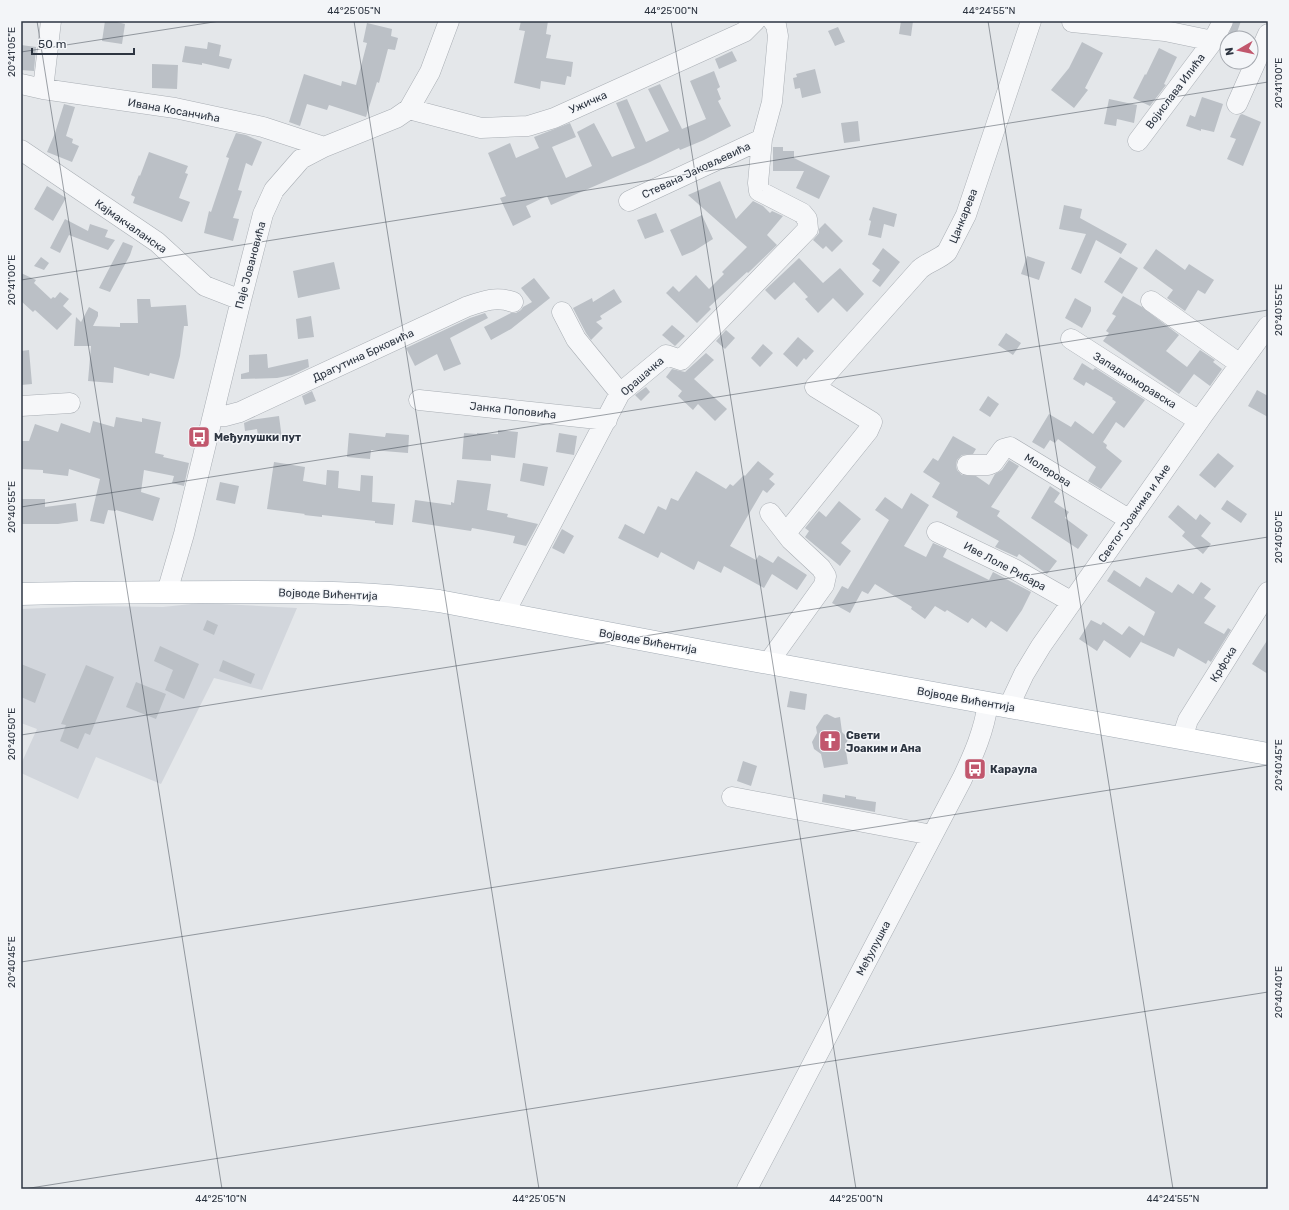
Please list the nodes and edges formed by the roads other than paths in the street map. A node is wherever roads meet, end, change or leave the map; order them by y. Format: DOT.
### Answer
graph roads {
  1 [pos="51,21"];
  2 [pos="449,21"];
  3 [pos="755,21"];
  4 [pos="773,21"];
  5 [pos="1031,21"];
  6 [pos="1042,21"];
  7 [pos="1223,21"];
  8 [pos="1072,22"];
  9 [pos="1268,34"];
  10 [pos="1213,41"];
  11 [pos="21,84"];
  12 [pos="43,89"];
  13 [pos="1237,104"];
  14 [pos="409,109"];
  15 [pos="762,139"];
  16 [pos="1138,141"];
  17 [pos="324,147"];
  18 [pos="21,150"];
  19 [pos="991,165"];
  20 [pos="630,201"];
  21 [pos="241,300"];
  22 [pos="1151,301"];
  23 [pos="513,302"];
  24 [pos="562,312"];
  25 [pos="1268,326"];
  26 [pos="1071,339"];
  27 [pos="1240,364"];
  28 [pos="620,394"];
  29 [pos="419,400"];
  30 [pos="70,403"];
  31 [pos="21,406"];
  32 [pos="212,416"];
  33 [pos="607,420"];
  34 [pos="1199,421"];
  35 [pos="967,465"];
  36 [pos="770,513"];
  37 [pos="1130,520"];
  38 [pos="938,532"];
  39 [pos="786,533"];
  40 [pos="167,592"];
  41 [pos="1268,592"];
  42 [pos="21,594"];
  43 [pos="1072,602"];
  44 [pos="504,614"];
  45 [pos="768,663"];
  46 [pos="988,703"];
  47 [pos="1009,706"];
  48 [pos="1182,738"];
  49 [pos="1268,754"];
  50 [pos="732,797"];
  51 [pos="932,835"];
  52 [pos="747,1189"];
  1 -- 12 [label="street"];
  2 -- 14 [label="street, Паје Јовановића"];
  3 -- 14 [label="street, Ужичка"];
  4 -- 15 [label="street"];
  5 -- 39 [label="street, Цанкарева"];
  6 -- 19 [label="street"];
  7 -- 10 [label="street, Војислава Илића"];
  8 -- 10 [label="street, Војислава Илића"];
  9 -- 13 [label="street"];
  10 -- 16 [label="street, Војислава Илића"];
  11 -- 12 [label="street, Ивана Косанчића"];
  12 -- 17 [label="street, Ивана Косанчића"];
  14 -- 17 [label="street, Паје Јовановића"];
  15 -- 20 [label="street, Стевана Јаковљевића"];
  15 -- 28 [label="street, Орашачка"];
  17 -- 21 [label="street, Паје Јовановића"];
  18 -- 21 [label="street, Кајмакчаланска"];
  21 -- 32 [label="street, Паје Јовановића"];
  22 -- 27 [label="street"];
  23 -- 32 [label="street, Драгутина Брковића"];
  24 -- 28 [label="street"];
  25 -- 27 [label="street, Светог Јоакима и Ане"];
  26 -- 34 [label="street, Западноморавска"];
  27 -- 34 [label="street, Светог Јоакима и Ане"];
  28 -- 33 [label="street, Орашачка"];
  29 -- 33 [label="street, Јанка Поповића"];
  30 -- 31 [label="street"];
  32 -- 40 [label="street, Паје Јовановића"];
  33 -- 44 [label="street, Орашачка"];
  34 -- 37 [label="street, Светог Јоакима и Ане"];
  35 -- 37 [label="street, Молерова"];
  36 -- 39 [label="street"];
  37 -- 43 [label="street, Светог Јоакима и Ане"];
  38 -- 43 [label="street, Иве Лоле Рибара"];
  39 -- 45 [label="street"];
  40 -- 42 [label="main road, Војводе Вићентија"];
  40 -- 44 [label="main road, Војводе Вићентија"];
  41 -- 48 [label="street, Крфска"];
  43 -- 47 [label="street, Светог Јоакима и Ане"];
  44 -- 45 [label="main road, Војводе Вићентија"];
  45 -- 46 [label="main road, Војводе Вићентија"];
  46 -- 47 [label="main road, Војводе Вићентија"];
  46 -- 51 [label="street, Међулушка"];
  47 -- 48 [label="main road, Војводе Вићентија"];
  48 -- 49 [label="main road, Војводе Вићентија"];
  50 -- 51 [label="street"];
  51 -- 52 [label="street, Међулушка"];
}
